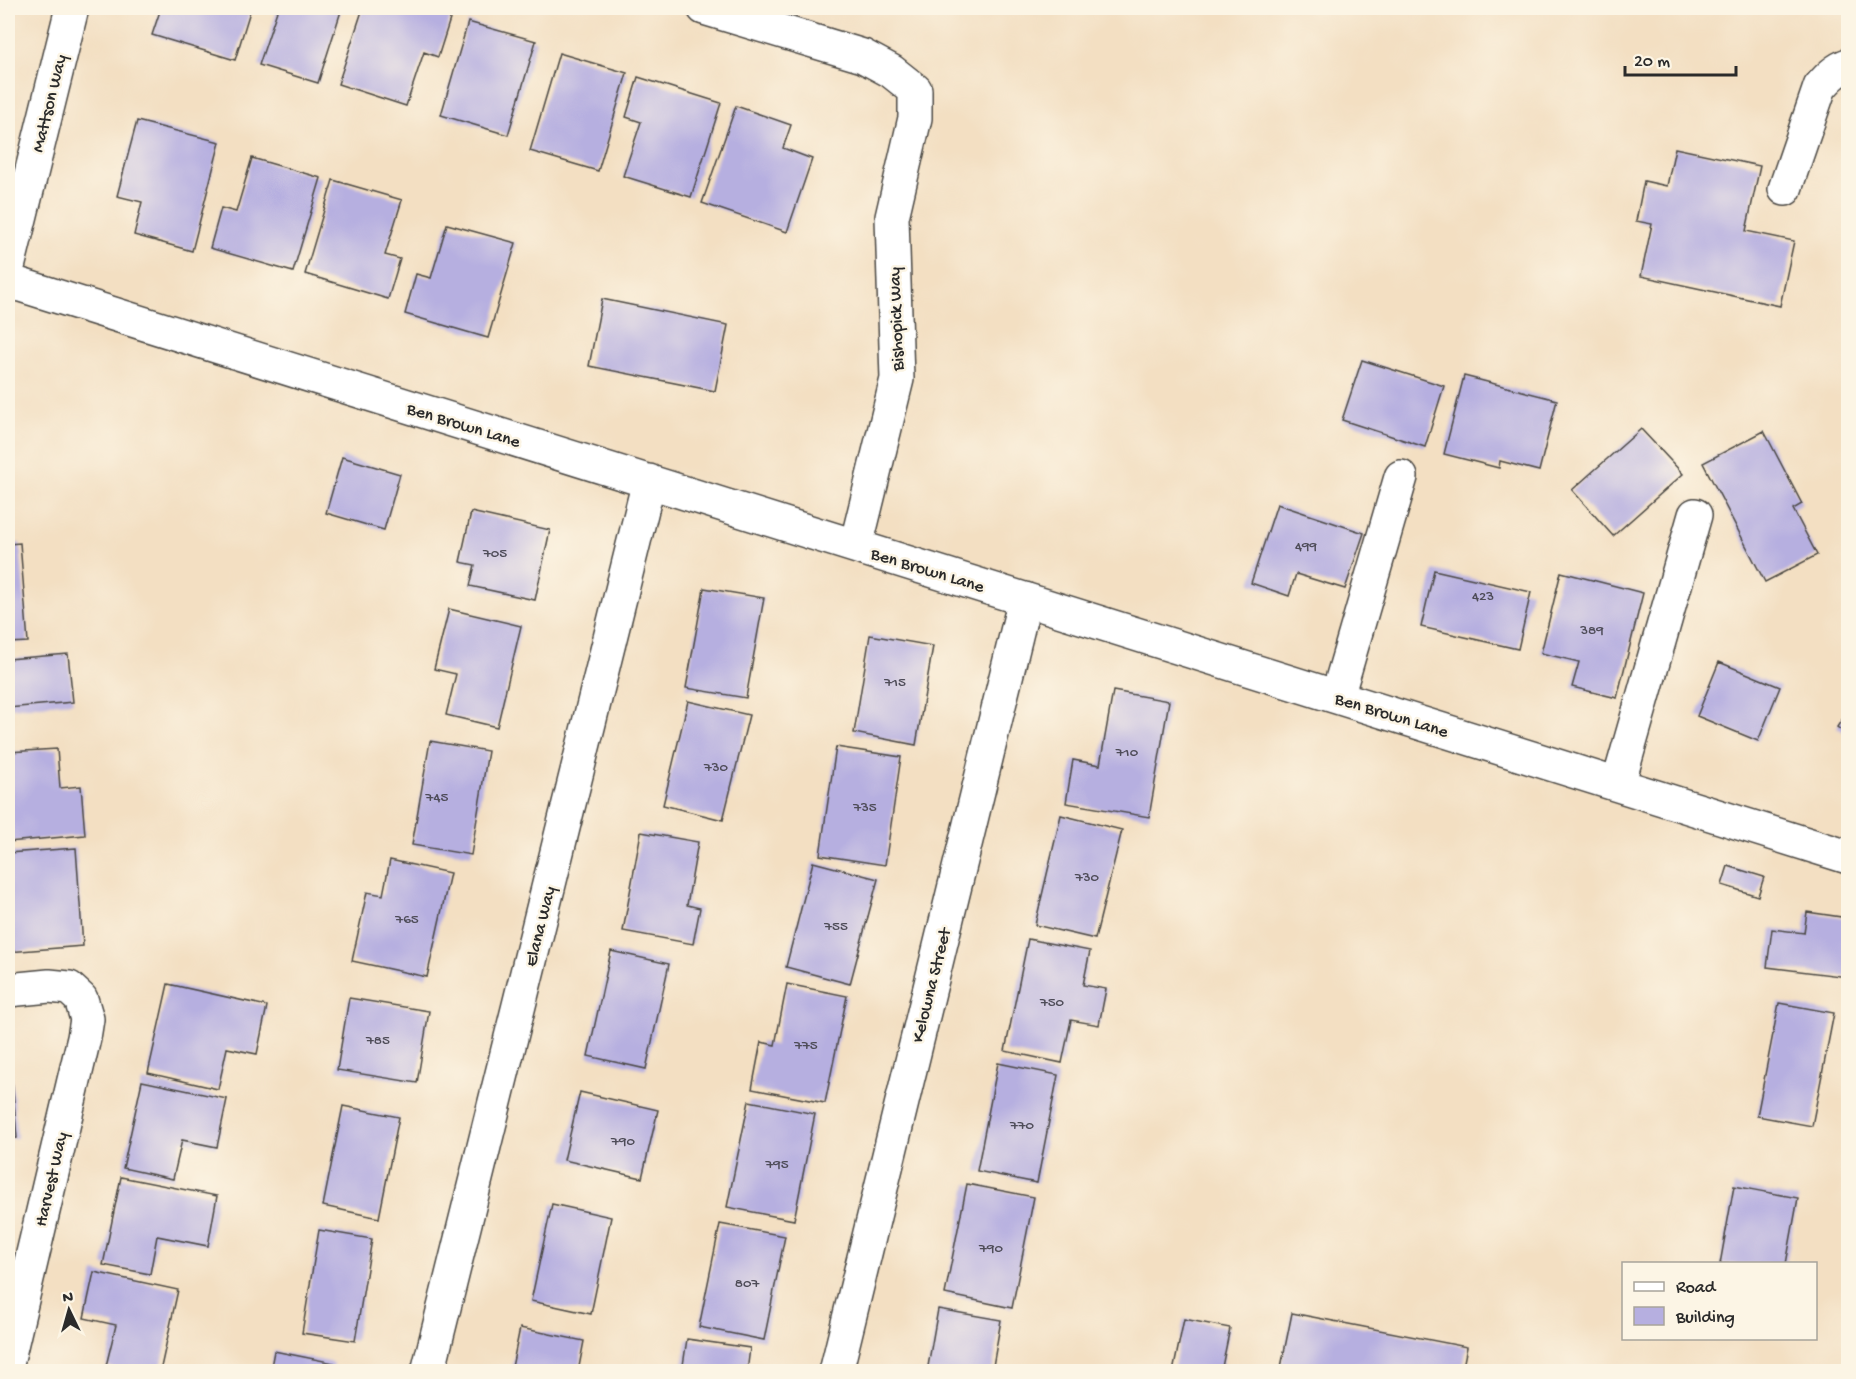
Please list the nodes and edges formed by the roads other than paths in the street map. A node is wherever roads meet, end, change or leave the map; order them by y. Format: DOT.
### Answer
graph roads {
  1 [pos="72,8"];
  2 [pos="704,8"];
  3 [pos="1848,65"];
  4 [pos="1785,189"];
  5 [pos="8,267"];
  6 [pos="8,280"];
  7 [pos="1401,477"];
  8 [pos="649,481"];
  9 [pos="1695,515"];
  10 [pos="856,546"];
  11 [pos="1025,599"];
  12 [pos="1337,697"];
  13 [pos="1618,785"];
  14 [pos="1848,857"];
  15 [pos="8,990"];
  16 [pos="9,1344"];
  17 [pos="428,1371"];
  18 [pos="836,1371"];
  1 -- 5 [label="street, Mattson Way"];
  2 -- 10 [label="street, Bishopick Way"];
  3 -- 4 [label="street"];
  6 -- 8 [label="street, Ben Brown Lane"];
  7 -- 12 [label="street"];
  8 -- 10 [label="street, Ben Brown Lane"];
  8 -- 17 [label="street, Elana Way"];
  9 -- 13 [label="street"];
  10 -- 11 [label="street, Ben Brown Lane"];
  11 -- 12 [label="street, Ben Brown Lane"];
  11 -- 18 [label="street, Kelowna Street"];
  12 -- 13 [label="street, Ben Brown Lane"];
  13 -- 14 [label="street, Ben Brown Lane"];
  15 -- 16 [label="street, Harvest Way"];
}
